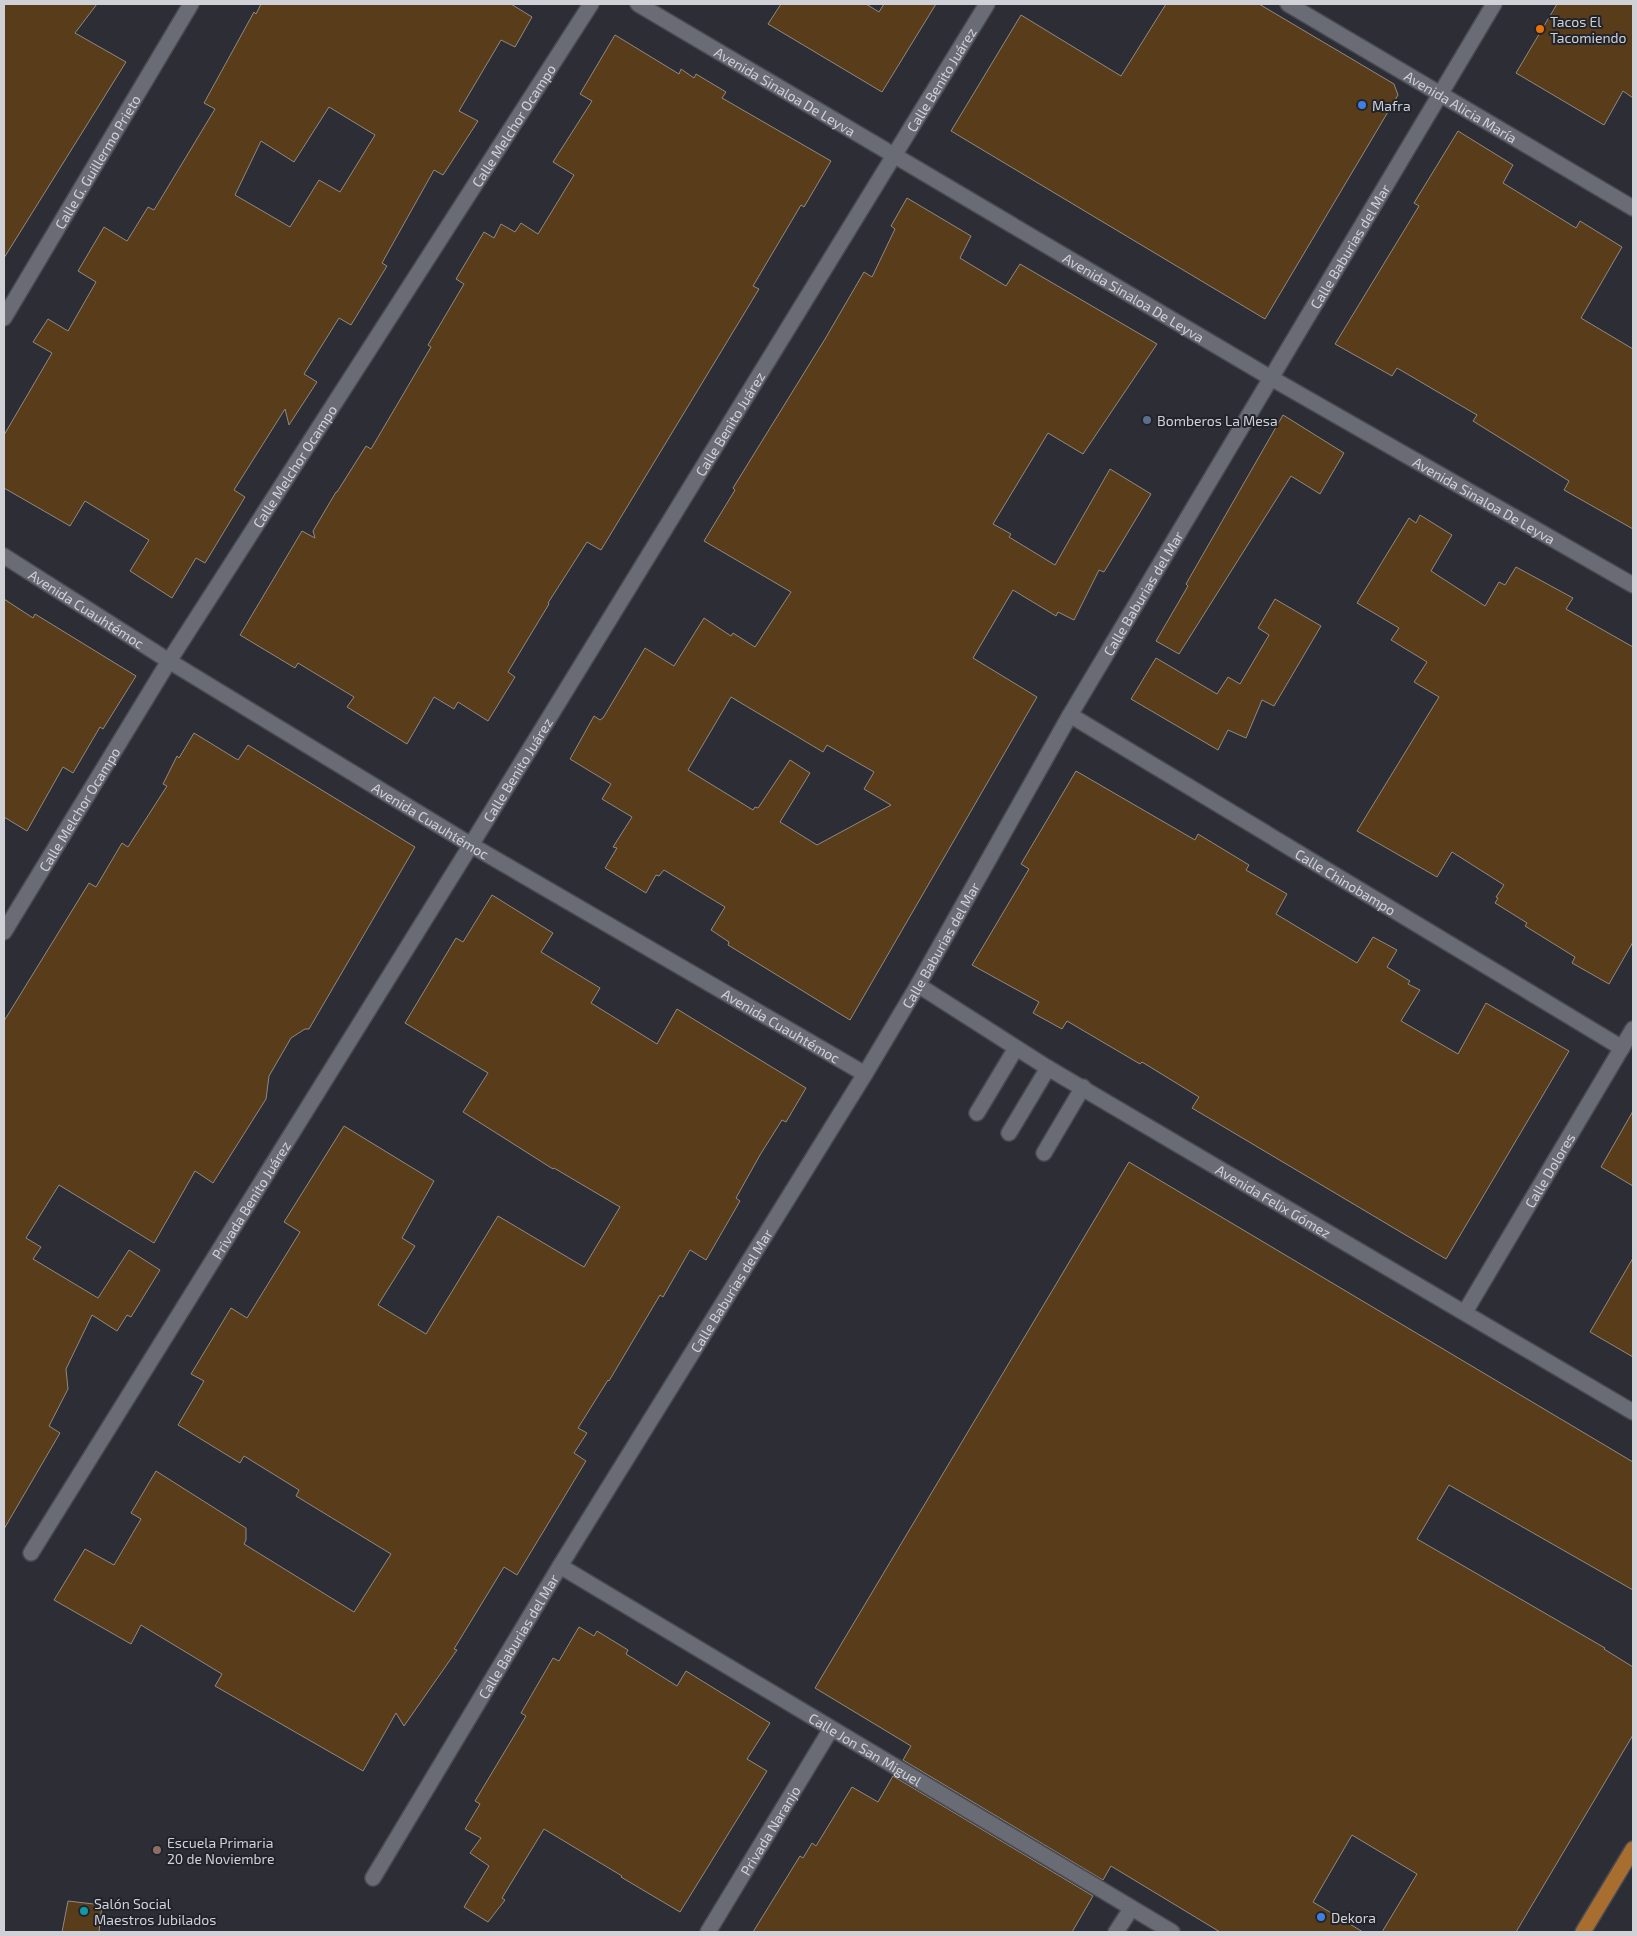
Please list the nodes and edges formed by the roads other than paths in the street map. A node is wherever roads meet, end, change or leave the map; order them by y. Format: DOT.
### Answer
graph roads {
  1 [pos="191,4"];
  2 [pos="591,4"];
  3 [pos="638,4"];
  4 [pos="987,4"];
  5 [pos="1288,4"];
  6 [pos="1494,4"];
  7 [pos="1440,94"];
  8 [pos="894,155"];
  9 [pos="1633,208"];
  10 [pos="4,318"];
  11 [pos="1271,378"];
  12 [pos="4,556"];
  13 [pos="1633,585"];
  14 [pos="169,661"];
  15 [pos="1070,715"];
  16 [pos="471,845"];
  17 [pos="4,932"];
  18 [pos="918,985"];
  19 [pos="1633,1029"];
  20 [pos="1016,1048"];
  21 [pos="1622,1048"];
  22 [pos="1048,1068"];
  23 [pos="865,1074"];
  24 [pos="1083,1087"];
  25 [pos="976,1114"];
  26 [pos="1009,1133"];
  27 [pos="1044,1153"];
  28 [pos="1465,1312"];
  29 [pos="1633,1412"];
  30 [pos="31,1553"];
  31 [pos="560,1566"];
  32 [pos="831,1729"];
  33 [pos="1633,1849"];
  34 [pos="373,1878"];
  35 [pos="1131,1909"];
  36 [pos="708,1932"];
  37 [pos="1116,1932"];
  38 [pos="1172,1932"];
  39 [pos="1583,1932"];
  1 -- 10 [label="street, Calle G. Guillermo Prieto"];
  2 -- 14 [label="street, Calle Melchor Ocampo"];
  3 -- 8 [label="street, Avenida Sinaloa De Leyva"];
  4 -- 8 [label="street, Calle Benito Juárez"];
  5 -- 7 [label="street, Avenida Alicia María"];
  6 -- 7 [label="street, Calle Baburias del Mar"];
  7 -- 9 [label="street, Avenida Alicia María"];
  7 -- 11 [label="street, Calle Baburias del Mar"];
  8 -- 11 [label="street, Avenida Sinaloa De Leyva"];
  8 -- 16 [label="street, Calle Benito Juárez"];
  11 -- 13 [label="street, Avenida Sinaloa De Leyva"];
  11 -- 15 [label="street, Calle Baburias del Mar"];
  12 -- 14 [label="street, Avenida Cuauhtémoc"];
  14 -- 16 [label="street, Avenida Cuauhtémoc"];
  14 -- 17 [label="street, Calle Melchor Ocampo"];
  15 -- 18 [label="street, Calle Baburias del Mar"];
  15 -- 21 [label="street, Calle Chinobampo"];
  16 -- 23 [label="street, Avenida Cuauhtémoc"];
  16 -- 30 [label="street, Privada Benito Juárez"];
  18 -- 20 [label="street, Avenida Felix Gómez"];
  18 -- 23 [label="street, Calle Baburias del Mar"];
  19 -- 21 [label="street, Calle Dolores"];
  20 -- 22 [label="street, Avenida Felix Gómez"];
  20 -- 25 [label="street"];
  21 -- 28 [label="street, Calle Dolores"];
  22 -- 24 [label="street, Avenida Felix Gómez"];
  22 -- 26 [label="street"];
  23 -- 31 [label="street, Calle Baburias del Mar"];
  24 -- 27 [label="street"];
  24 -- 28 [label="street, Avenida Felix Gómez"];
  28 -- 29 [label="street, Avenida Felix Gómez"];
  31 -- 32 [label="street, Calle Jon San Miguel"];
  31 -- 34 [label="street, Calle Baburias del Mar"];
  32 -- 35 [label="street, Calle Jon San Miguel"];
  32 -- 36 [label="street, Privada Naranjo"];
  33 -- 39 [label="main road"];
  35 -- 37 [label="street"];
  35 -- 38 [label="street, Calle Jon San Miguel"];
}
